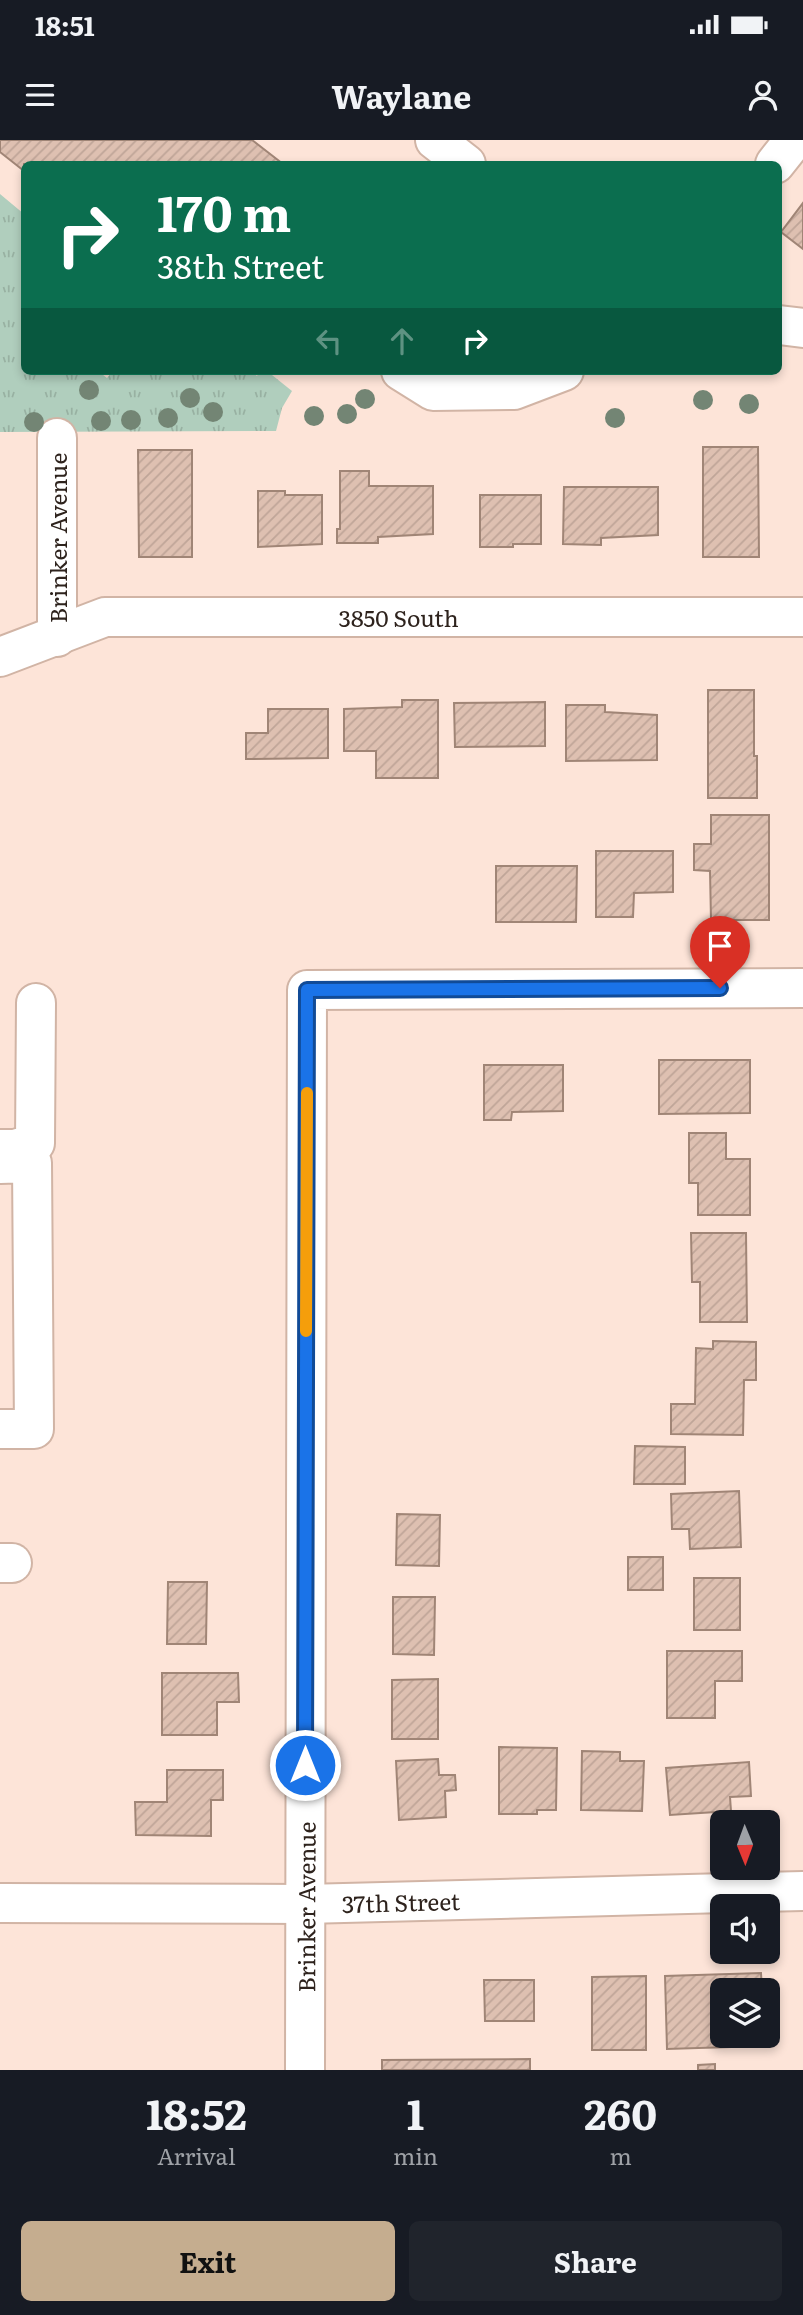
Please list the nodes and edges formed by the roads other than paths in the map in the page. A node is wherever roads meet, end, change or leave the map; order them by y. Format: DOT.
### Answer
graph roads {
  1 [pos="794,140"];
  2 [pos="777,161"];
  3 [pos="782,326"];
  4 [pos="803,328"];
  5 [pos="407,375"];
  6 [pos="553,375"];
  7 [pos="57,438"];
  8 [pos="803,617"];
  9 [pos="57,637"];
  10 [pos="0,657"];
  11 [pos="803,988"];
  12 [pos="36,1003"];
  13 [pos="0,1149"];
  14 [pos="0,1164"];
  15 [pos="0,1429"];
  16 [pos="803,1891"];
  17 [pos="0,1903"];
  18 [pos="305,1904"];
  19 [pos="305,2070"];
  1 -- 2 [label="street"];
  3 -- 4 [label="street"];
  5 -- 6 [label="street"];
  7 -- 9 [label="street, Brinker Avenue"];
  8 -- 9 [label="street, 3850 South"];
  9 -- 10 [label="street, 3850 South"];
  11 -- 18 [label="street, Brinker Avenue"];
  12 -- 13 [label="street"];
  14 -- 15 [label="street"];
  16 -- 18 [label="street, 37th Street"];
  17 -- 18 [label="street, 37th Street"];
  18 -- 19 [label="street, Brinker Avenue"];
}
